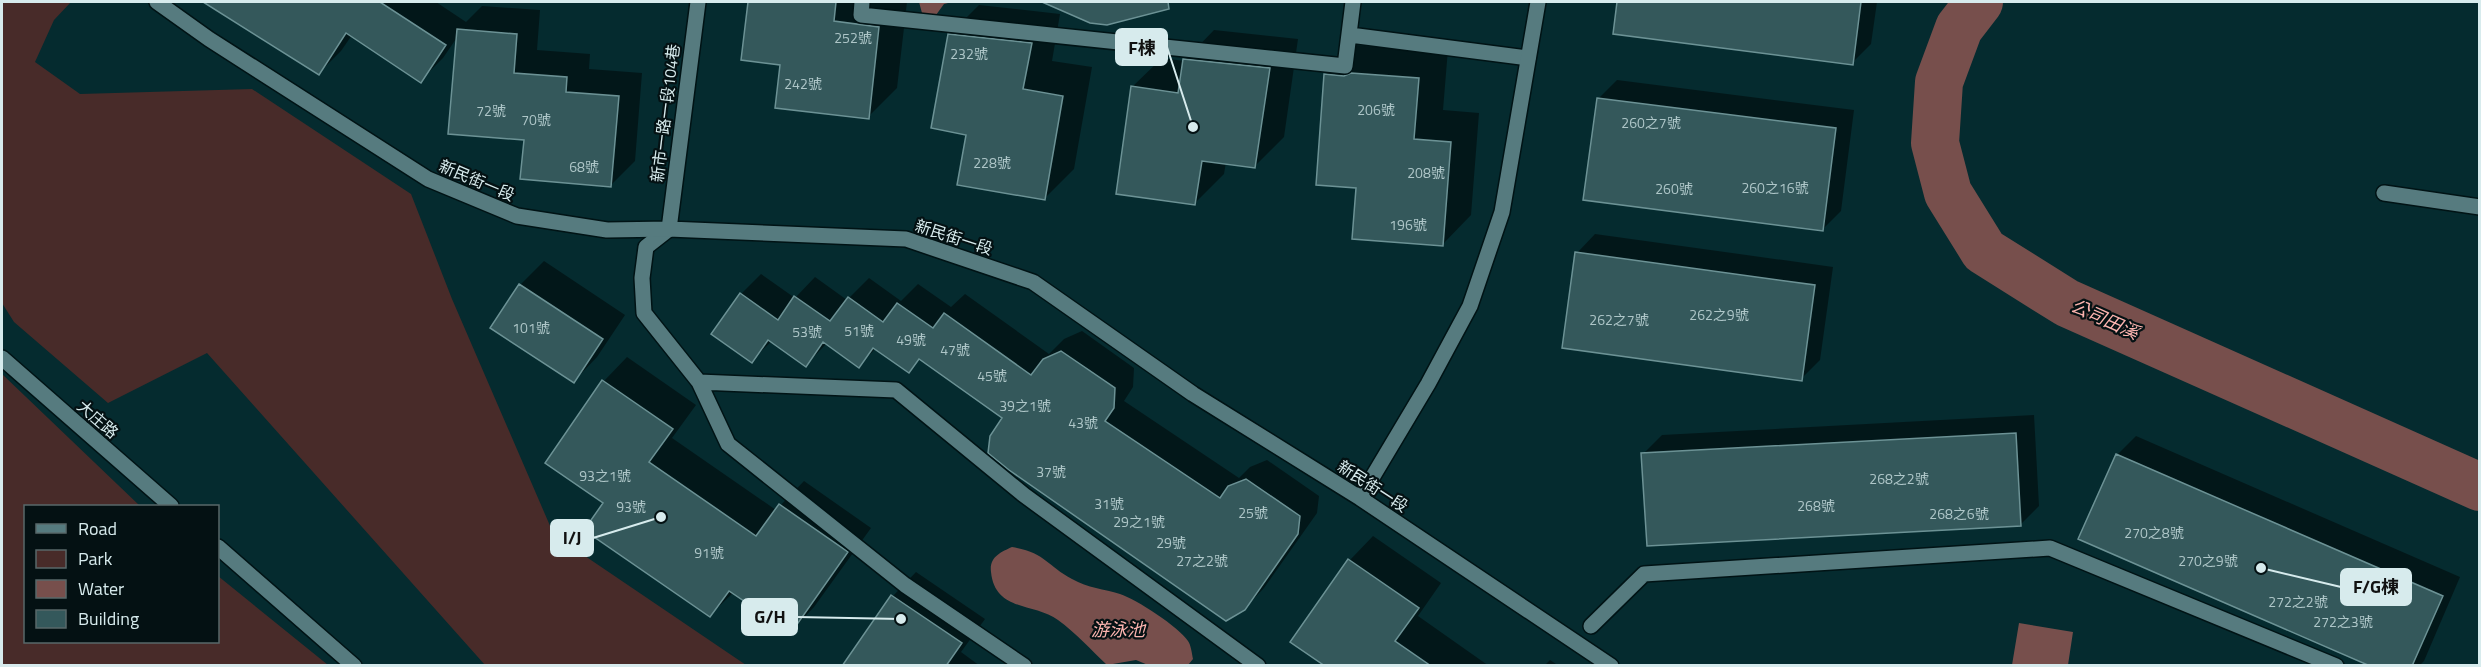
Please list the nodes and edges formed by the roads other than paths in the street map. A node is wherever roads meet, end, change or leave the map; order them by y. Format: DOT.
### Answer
graph roads {
  1 [pos="157,2"];
  2 [pos="698,2"];
  3 [pos="862,2"];
  4 [pos="1353,2"];
  5 [pos="1538,2"];
  6 [pos="1350,35"];
  7 [pos="1528,58"];
  8 [pos="2385,193"];
  9 [pos="2480,207"];
  10 [pos="669,229"];
  11 [pos="2,358"];
  12 [pos="699,382"];
  13 [pos="1360,498"];
  14 [pos="169,505"];
  15 [pos="219,548"];
  16 [pos="1591,626"];
  17 [pos="354,666"];
  18 [pos="1024,666"];
  19 [pos="1258,666"];
  20 [pos="1611,666"];
  21 [pos="2336,666"];
  1 -- 10 [label="street, 新民街一段"];
  2 -- 10 [label="street, 新市一路一段104巷"];
  3 -- 6 [label="street"];
  4 -- 6 [label="street"];
  5 -- 7 [label="street"];
  6 -- 7 [label="street"];
  7 -- 13 [label="street"];
  8 -- 9 [label="street"];
  10 -- 12 [label="street"];
  10 -- 13 [label="street, 新民街一段"];
  11 -- 14 [label="street, 大庄路"];
  12 -- 18 [label="street"];
  12 -- 19 [label="street"];
  13 -- 20 [label="street, 新民街一段"];
  15 -- 17 [label="street"];
  16 -- 21 [label="street"];
}
